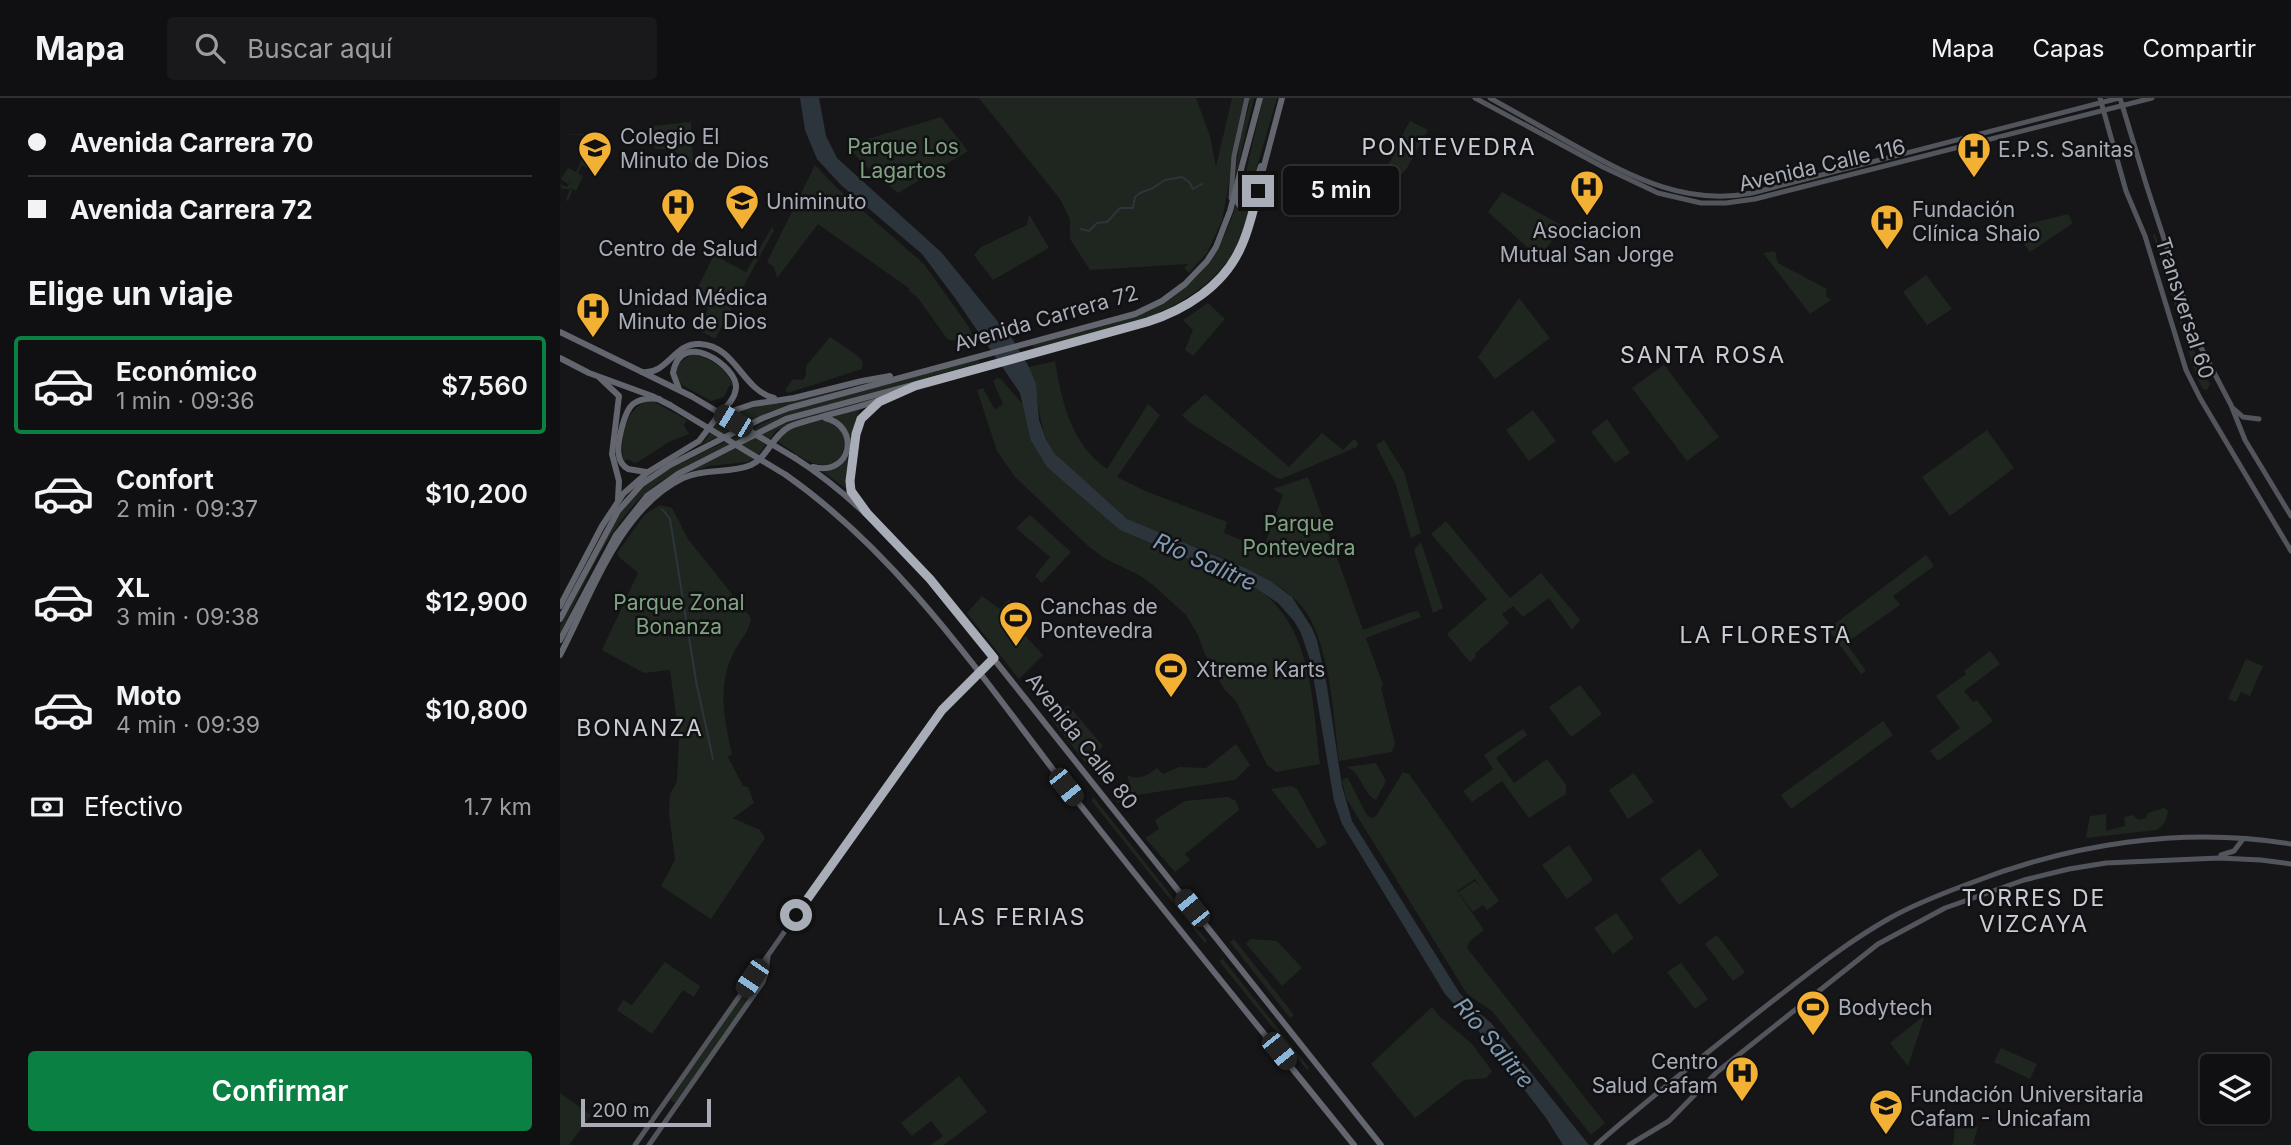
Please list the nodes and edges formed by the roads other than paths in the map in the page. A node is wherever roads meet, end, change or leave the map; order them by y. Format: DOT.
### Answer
graph roads {
  1 [pos="1260,98"];
  2 [pos="1282,98"];
  3 [pos="1475,98"];
  4 [pos="1490,98"];
  5 [pos="2091,98"];
  6 [pos="2120,98"];
  7 [pos="2152,98"];
  8 [pos="2101,100"];
  9 [pos="1247,101"];
  10 [pos="2123,106"];
  11 [pos="2079,108"];
  12 [pos="2104,111"];
  13 [pos="2089,115"];
  14 [pos="2107,125"];
  15 [pos="1268,152"];
  16 [pos="1243,164"];
  17 [pos="1230,211"];
  18 [pos="560,332"];
  19 [pos="560,358"];
  20 [pos="642,372"];
  21 [pos="916,372"];
  22 [pos="600,378"];
  23 [pos="915,386"];
  24 [pos="679,389"];
  25 [pos="887,398"];
  26 [pos="659,399"];
  27 [pos="786,400"];
  28 [pos="2231,405"];
  29 [pos="718,416"];
  30 [pos="819,418"];
  31 [pos="2259,419"];
  32 [pos="805,464"];
  33 [pos="648,471"];
  34 [pos="617,502"];
  35 [pos="867,513"];
  36 [pos="2291,516"];
  37 [pos="608,527"];
  38 [pos="598,533"];
  39 [pos="613,551"];
  40 [pos="2291,551"];
  41 [pos="600,561"];
  42 [pos="560,606"];
  43 [pos="560,619"];
  44 [pos="560,640"];
  45 [pos="560,655"];
  46 [pos="994,658"];
  47 [pos="979,674"];
  48 [pos="2243,839"];
  49 [pos="2291,844"];
  50 [pos="2170,859"];
  51 [pos="2291,864"];
  52 [pos="768,954"];
  53 [pos="1597,1144"];
  54 [pos="635,1145"];
  55 [pos="649,1145"];
  56 [pos="1354,1145"];
  57 [pos="1381,1145"];
  58 [pos="1629,1145"];
  1 -- 16 [label="highway, Avenida Carrera 72"];
  2 -- 15 [label="highway, Avenida Carrera 72"];
  3 -- 13 [label="main road, Avenida Calle 116"];
  4 -- 11 [label="main road, Avenida Calle 116"];
  5 -- 11 [label="main road"];
  6 -- 8 [label="main road, Avenida Calle 116"];
  6 -- 10 [label="main road, Transversal 60"];
  7 -- 10 [label="main road, Avenida Calle 116"];
  8 -- 11 [label="main road, Avenida Calle 116"];
  8 -- 12 [label="main road, Transversal 60"];
  9 -- 17 [label="main road"];
  10 -- 12 [label="main road, Avenida Calle 116"];
  10 -- 28 [label="main road, Transversal 60"];
  12 -- 13 [label="main road, Avenida Calle 116"];
  12 -- 14 [label="main road, Transversal 60"];
  13 -- 14 [label="main road"];
  14 -- 40 [label="main road, Transversal 60"];
  15 -- 16 [label="highway"];
  15 -- 23 [label="highway, Avenida Carrera 72"];
  16 -- 17 [label="highway, Avenida Carrera 72"];
  17 -- 21 [label="highway, Avenida Carrera 72"];
  18 -- 20 [label="highway, Avenida Calle 80"];
  19 -- 22 [label="highway, Avenida Calle 80"];
  20 -- 24 [label="highway, Avenida Calle 80"];
  20 -- 27 [label="highway"];
  21 -- 27 [label="highway, Avenida Carrera 72"];
  21 -- 37 [label="highway, Avenida Carrera 72"];
  22 -- 26 [label="highway, Avenida Calle 80"];
  22 -- 34 [label="highway"];
  23 -- 25 [label="highway, Avenida Carrera 72"];
  23 -- 41 [label="highway, Avenida Carrera 72"];
  24 -- 29 [label="highway"];
  24 -- 32 [label="highway, Avenida Calle 80, bridge"];
  25 -- 30 [label="highway, Avenida Carrera 72"];
  25 -- 35 [label="highway"];
  26 -- 33 [label="highway"];
  26 -- 47 [label="highway, Avenida Calle 80, bridge"];
  27 -- 29 [label="highway, Avenida Carrera 72"];
  28 -- 31 [label="main road"];
  28 -- 36 [label="main road, Transversal 60"];
  29 -- 33 [label="highway"];
  30 -- 32 [label="highway"];
  30 -- 39 [label="highway, Avenida Carrera 72"];
  32 -- 35 [label="highway, Avenida Calle 80"];
  33 -- 34 [label="highway"];
  34 -- 38 [label="highway"];
  35 -- 46 [label="highway, Avenida Calle 80"];
  37 -- 38 [label="highway"];
  37 -- 43 [label="highway, Avenida Carrera 72"];
  38 -- 42 [label="highway"];
  39 -- 41 [label="highway"];
  39 -- 45 [label="highway, Avenida Carrera 72"];
  41 -- 44 [label="highway, Avenida Carrera 72"];
  46 -- 47 [label="main road"];
  46 -- 57 [label="highway, Avenida Calle 80"];
  47 -- 52 [label="main road"];
  47 -- 56 [label="highway, Avenida Calle 80"];
  48 -- 49 [label="main road"];
  48 -- 50 [label="main road"];
  48 -- 53 [label="main road"];
  50 -- 51 [label="main road"];
  50 -- 58 [label="main road"];
  52 -- 54 [label="main road"];
  52 -- 55 [label="main road"];
}
